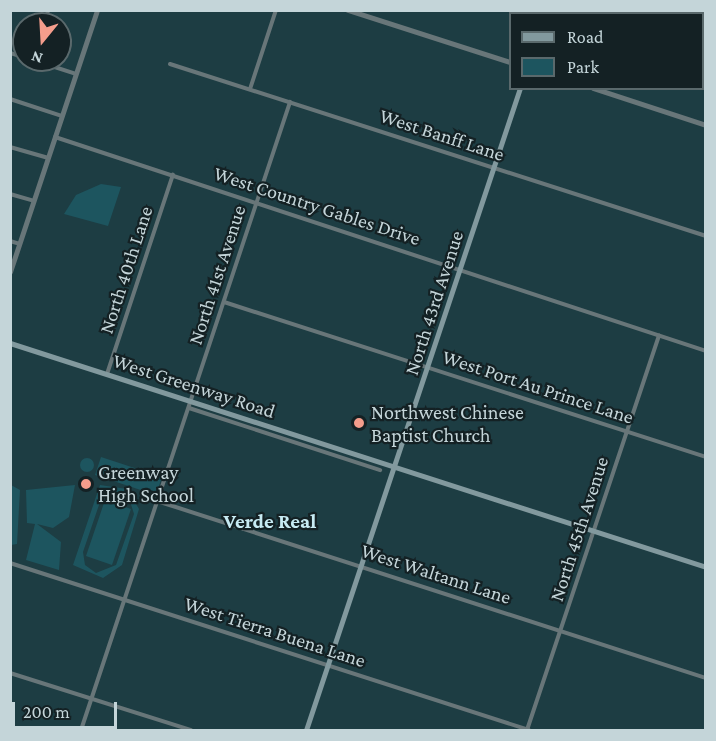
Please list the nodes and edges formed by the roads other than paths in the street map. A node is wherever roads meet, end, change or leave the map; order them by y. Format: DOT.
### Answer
graph roads {
  1 [pos="97,10"];
  2 [pos="276,10"];
  3 [pos="348,10"];
  4 [pos="499,10"];
  5 [pos="511,12"];
  6 [pos="509,62"];
  7 [pos="170,64"];
  8 [pos="70,72"];
  9 [pos="76,74"];
  10 [pos="250,89"];
  11 [pos="519,90"];
  12 [pos="599,90"];
  13 [pos="10,99"];
  14 [pos="290,102"];
  15 [pos="62,116"];
  16 [pos="705,125"];
  17 [pos="55,137"];
  18 [pos="10,147"];
  19 [pos="48,158"];
  20 [pos="494,167"];
  21 [pos="173,175"];
  22 [pos="10,194"];
  23 [pos="34,201"];
  24 [pos="257,202"];
  25 [pos="705,236"];
  26 [pos="10,241"];
  27 [pos="20,244"];
  28 [pos="460,271"];
  29 [pos="10,272"];
  30 [pos="224,302"];
  31 [pos="658,336"];
  32 [pos="10,343"];
  33 [pos="705,351"];
  34 [pos="428,367"];
  35 [pos="107,374"];
  36 [pos="191,400"];
  37 [pos="189,408"];
  38 [pos="627,432"];
  39 [pos="368,457"];
  40 [pos="705,457"];
  41 [pos="366,465"];
  42 [pos="395,466"];
  43 [pos="380,470"];
  44 [pos="157,501"];
  45 [pos="594,531"];
  46 [pos="10,563"];
  47 [pos="362,566"];
  48 [pos="705,567"];
  49 [pos="125,600"];
  50 [pos="561,631"];
  51 [pos="328,664"];
  52 [pos="10,673"];
  53 [pos="705,678"];
  54 [pos="92,699"];
  55 [pos="81,730"];
  56 [pos="191,730"];
  57 [pos="306,730"];
  58 [pos="528,730"];
  1 -- 9 [label="street"];
  2 -- 10 [label="street"];
  3 -- 6 [label="street"];
  4 -- 5 [label="street"];
  7 -- 10 [label="street, West Banff Lane"];
  8 -- 9 [label="street"];
  9 -- 15 [label="street"];
  10 -- 14 [label="street, West Banff Lane"];
  11 -- 20 [label="main road, North 43rd Avenue"];
  12 -- 16 [label="street"];
  13 -- 15 [label="street"];
  14 -- 20 [label="street, West Banff Lane"];
  14 -- 24 [label="street, North 41st Avenue"];
  15 -- 17 [label="street"];
  17 -- 19 [label="street"];
  17 -- 21 [label="street, West Country Gables Drive"];
  18 -- 19 [label="street"];
  19 -- 23 [label="street"];
  20 -- 25 [label="street, West Banff Lane"];
  20 -- 28 [label="main road, North 43rd Avenue"];
  21 -- 24 [label="street, West Country Gables Drive"];
  21 -- 35 [label="street, North 40th Lane"];
  22 -- 23 [label="street"];
  23 -- 27 [label="street"];
  24 -- 28 [label="street, West Country Gables Drive"];
  24 -- 30 [label="street, North 41st Avenue"];
  26 -- 27 [label="street"];
  27 -- 29 [label="street"];
  28 -- 31 [label="street, West Country Gables Drive"];
  28 -- 34 [label="main road, North 43rd Avenue"];
  30 -- 34 [label="street, West Port Au Prince Lane"];
  30 -- 36 [label="street, North 41st Avenue"];
  31 -- 33 [label="street, West Country Gables Drive"];
  31 -- 38 [label="street, North 45th Avenue"];
  32 -- 35 [label="main road, West Greenway Road"];
  34 -- 38 [label="street, West Port Au Prince Lane"];
  34 -- 42 [label="main road, North 43rd Avenue"];
  35 -- 36 [label="main road, West Greenway Road"];
  36 -- 37 [label="street, North 41st Avenue"];
  36 -- 39 [label="main road, West Greenway Road"];
  37 -- 41 [label="street, West Greenway Road"];
  37 -- 44 [label="street, North 41st Avenue"];
  38 -- 40 [label="street, West Port Au Prince Lane"];
  38 -- 45 [label="street, North 45th Avenue"];
  39 -- 41 [label="street"];
  39 -- 42 [label="main road, West Greenway Road"];
  41 -- 43 [label="street, West Greenway Road"];
  42 -- 45 [label="main road, West Greenway Road"];
  42 -- 47 [label="main road, North 43rd Avenue"];
  44 -- 47 [label="street, West Waltann Lane"];
  44 -- 49 [label="street, North 41st Avenue"];
  45 -- 48 [label="main road, West Greenway Road"];
  45 -- 50 [label="street, North 45th Avenue"];
  46 -- 49 [label="street, West Tierra Buena Lane"];
  47 -- 50 [label="street, West Waltann Lane"];
  47 -- 51 [label="main road, North 43rd Avenue"];
  49 -- 51 [label="street, West Tierra Buena Lane"];
  49 -- 54 [label="street, North 41st Avenue"];
  50 -- 53 [label="street, West Waltann Lane"];
  50 -- 58 [label="street, North 45th Avenue"];
  51 -- 57 [label="main road, North 43rd Avenue"];
  51 -- 58 [label="street, West Tierra Buena Lane"];
  52 -- 54 [label="street"];
  54 -- 55 [label="street, North 41st Avenue"];
  54 -- 56 [label="street"];
}
